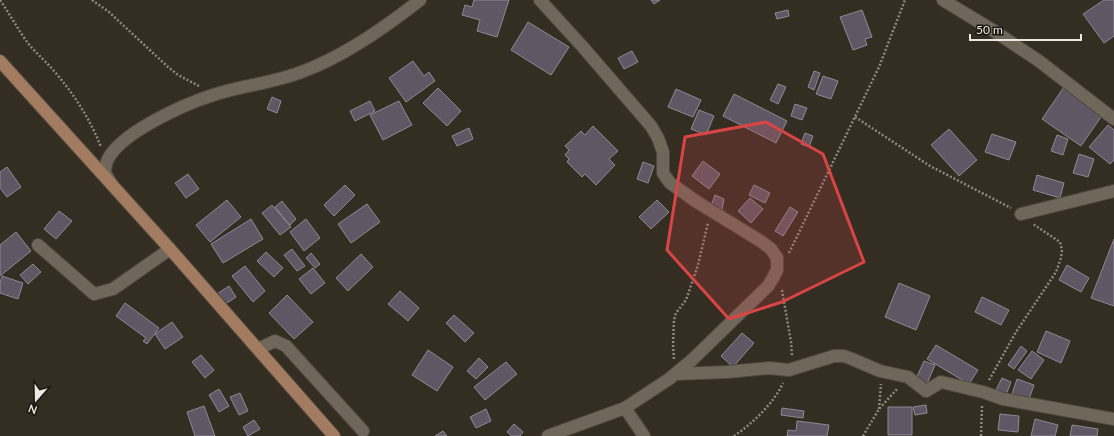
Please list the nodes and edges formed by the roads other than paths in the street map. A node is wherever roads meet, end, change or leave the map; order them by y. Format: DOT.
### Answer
graph roads {
  1 [pos="420,0"];
  2 [pos="540,0"];
  3 [pos="943,0"];
  4 [pos="0,61"];
  5 [pos="1114,119"];
  6 [pos="113,187"];
  7 [pos="1114,191"];
  8 [pos="1021,214"];
  9 [pos="38,245"];
  10 [pos="170,249"];
  11 [pos="258,349"];
  12 [pos="675,374"];
  13 [pos="625,408"];
  14 [pos="1114,419"];
  15 [pos="363,431"];
  16 [pos="334,436"];
  17 [pos="548,436"];
  18 [pos="644,436"];
  1 -- 6 [label="street"];
  2 -- 12 [label="street"];
  3 -- 5 [label="street"];
  4 -- 6 [label="main road"];
  6 -- 10 [label="main road"];
  7 -- 8 [label="street"];
  9 -- 10 [label="street"];
  10 -- 11 [label="main road"];
  11 -- 15 [label="street"];
  11 -- 16 [label="main road"];
  12 -- 13 [label="street"];
  12 -- 14 [label="street"];
  13 -- 17 [label="street"];
  13 -- 18 [label="street"];
}
